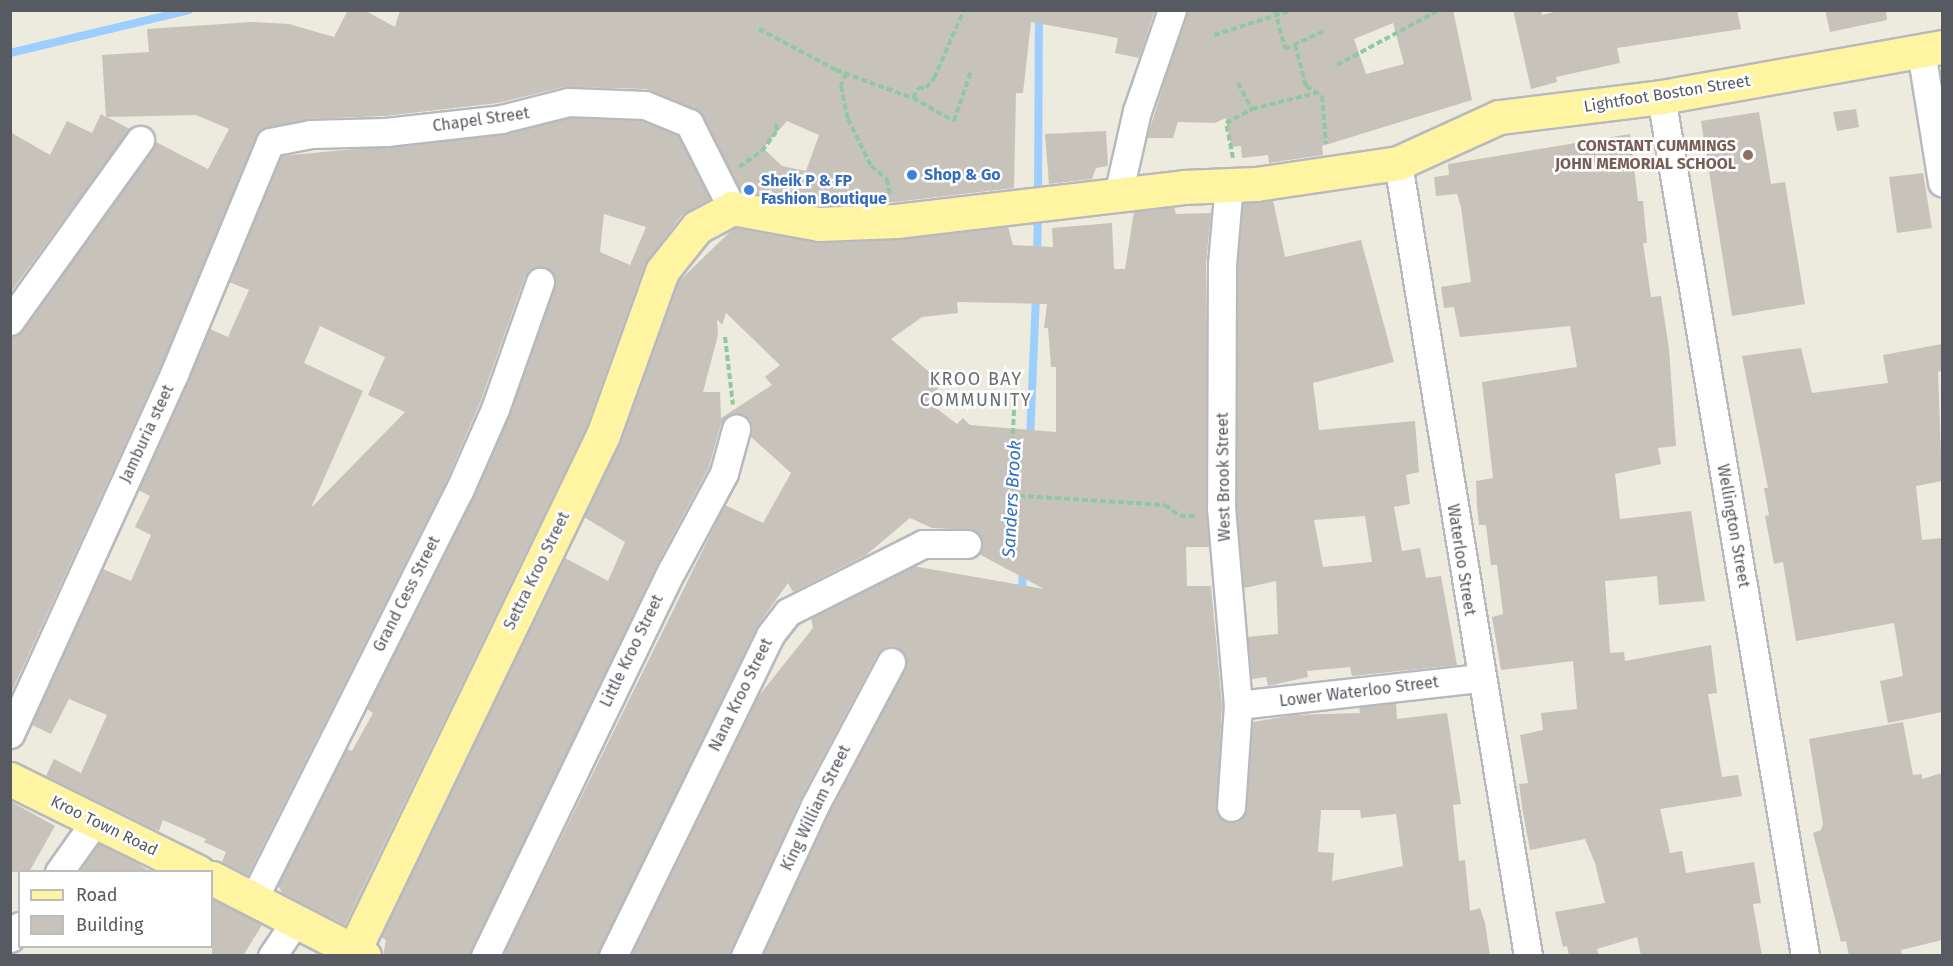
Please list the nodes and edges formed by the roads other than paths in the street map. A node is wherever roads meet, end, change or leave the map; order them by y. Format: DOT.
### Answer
graph roads {
  1 [pos="1172,10"];
  2 [pos="1932,49"];
  3 [pos="1661,97"];
  4 [pos="281,139"];
  5 [pos="140,140"];
  6 [pos="1398,163"];
  7 [pos="1942,182"];
  8 [pos="1233,183"];
  9 [pos="1118,195"];
  10 [pos="732,208"];
  11 [pos="540,282"];
  12 [pos="10,321"];
  13 [pos="736,429"];
  14 [pos="966,544"];
  15 [pos="891,662"];
  16 [pos="1480,678"];
  17 [pos="1238,705"];
  18 [pos="10,734"];
  19 [pos="10,779"];
  20 [pos="1231,807"];
  21 [pos="94,823"];
  22 [pos="60,870"];
  23 [pos="194,870"];
  24 [pos="213,878"];
  25 [pos="254,898"];
  26 [pos="295,922"];
  27 [pos="359,953"];
  28 [pos="272,956"];
  29 [pos="485,956"];
  30 [pos="613,956"];
  31 [pos="745,956"];
  32 [pos="1528,956"];
  33 [pos="1805,956"];
  1 -- 9 [label="street"];
  2 -- 3 [label="main road, Lightfoot Boston Street"];
  2 -- 7 [label="street"];
  3 -- 6 [label="main road, Lightfoot Boston Street"];
  3 -- 33 [label="street, Wellington Street"];
  4 -- 10 [label="street, Chapel Street"];
  4 -- 18 [label="street, Jamburia steet"];
  5 -- 12 [label="street"];
  6 -- 8 [label="main road, Lightfoot Boston Street"];
  6 -- 16 [label="street, Waterloo Street"];
  8 -- 9 [label="main road, Lightfoot Boston Street"];
  8 -- 17 [label="street, West Brook Street"];
  9 -- 10 [label="main road, Lightfoot Boston Street"];
  10 -- 27 [label="main road, Settra Kroo Street"];
  11 -- 25 [label="street, Grand Cess Street"];
  13 -- 29 [label="street, Little Kroo Street"];
  14 -- 30 [label="street, Nana Kroo Street"];
  15 -- 31 [label="street, King William Street"];
  16 -- 17 [label="street, Lower Waterloo Street"];
  16 -- 32 [label="street, Waterloo Street"];
  17 -- 20 [label="street, West Brook Street"];
  19 -- 21 [label="main road, Kroo Town Road"];
  21 -- 22 [label="street"];
  21 -- 23 [label="main road, Kroo Town Road"];
  24 -- 25 [label="main road"];
  25 -- 26 [label="main road"];
  26 -- 27 [label="main road"];
  26 -- 28 [label="street"];
}
